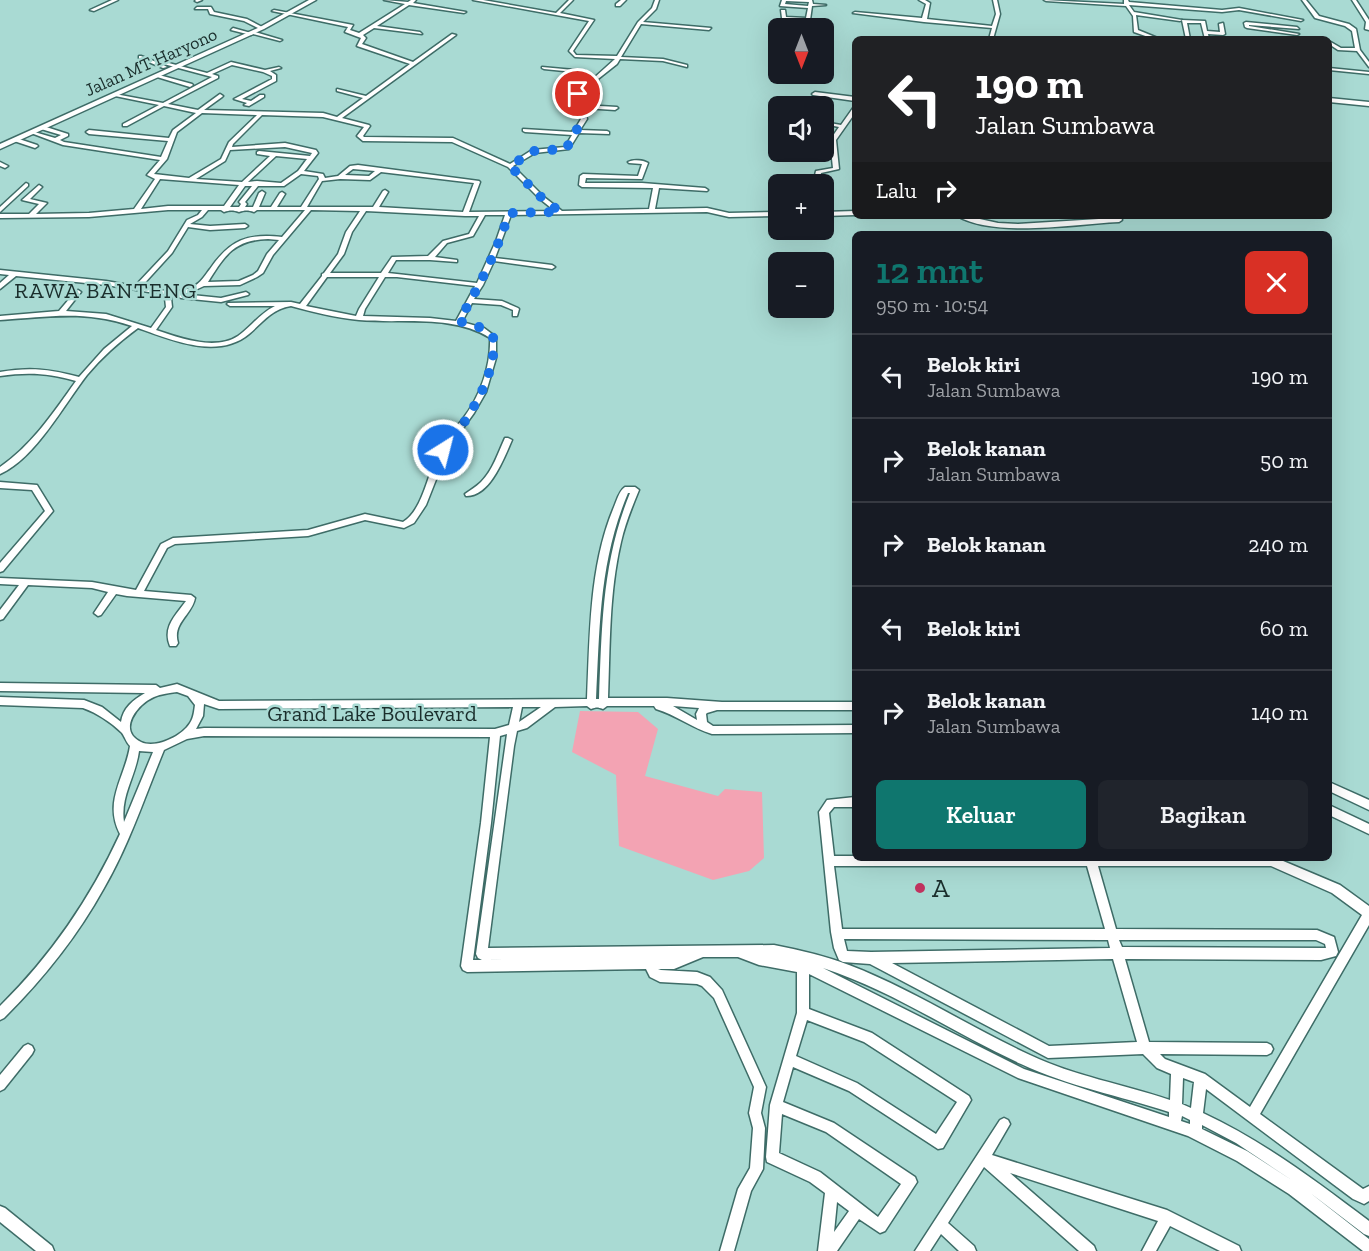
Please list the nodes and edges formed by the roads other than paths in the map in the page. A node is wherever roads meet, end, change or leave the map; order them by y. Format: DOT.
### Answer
graph roads {
  1 [pos="116,0"];
  2 [pos="313,0"];
  3 [pos="386,0"];
  4 [pos="414,0"];
  5 [pos="475,0"];
  6 [pos="571,0"];
  7 [pos="624,0"];
  8 [pos="657,0"];
  9 [pos="921,0"];
  10 [pos="995,0"];
  11 [pos="1047,0"];
  12 [pos="1304,0"];
  13 [pos="1355,2"];
  14 [pos="1127,3"];
  15 [pos="408,5"];
  16 [pos="618,5"];
  17 [pos="811,5"];
  18 [pos="824,5"];
  19 [pos="1369,5"];
  20 [pos="1143,7"];
  21 [pos="197,8"];
  22 [pos="1154,8"];
  23 [pos="1170,8"];
  24 [pos="92,10"];
  25 [pos="274,11"];
  26 [pos="782,11"];
  27 [pos="464,12"];
  28 [pos="558,13"];
  29 [pos="855,13"];
  30 [pos="1134,13"];
  31 [pos="288,15"];
  32 [pos="1155,15"];
  33 [pos="279,20"];
  34 [pos="924,21"];
  35 [pos="1300,21"];
  36 [pos="1336,22"];
  37 [pos="301,23"];
  38 [pos="640,23"];
  39 [pos="1221,24"];
  40 [pos="374,27"];
  41 [pos="993,27"];
  42 [pos="262,28"];
  43 [pos="1368,29"];
  44 [pos="233,30"];
  45 [pos="709,30"];
  46 [pos="1354,30"];
  47 [pos="1205,32"];
  48 [pos="252,33"];
  49 [pos="420,33"];
  50 [pos="1297,34"];
  51 [pos="360,35"];
  52 [pos="454,35"];
  53 [pos="992,36"];
  54 [pos="1150,36"];
  55 [pos="1187,36"];
  56 [pos="1206,36"];
  57 [pos="280,40"];
  58 [pos="1332,44"];
  59 [pos="1358,50"];
  60 [pos="576,56"];
  61 [pos="141,57"];
  62 [pos="617,59"];
  63 [pos="161,62"];
  64 [pos="414,64"];
  65 [pos="244,66"];
  66 [pos="685,66"];
  67 [pos="1369,66"];
  68 [pos="176,68"];
  69 [pos="279,68"];
  70 [pos="544,68"];
  71 [pos="566,69"];
  72 [pos="1332,69"];
  73 [pos="264,70"];
  74 [pos="233,72"];
  75 [pos="1369,73"];
  76 [pos="209,74"];
  77 [pos="159,76"];
  78 [pos="596,80"];
  79 [pos="190,85"];
  80 [pos="339,90"];
  81 [pos="815,94"];
  82 [pos="117,95"];
  83 [pos="220,96"];
  84 [pos="262,96"];
  85 [pos="365,97"];
  86 [pos="109,99"];
  87 [pos="852,99"];
  88 [pos="1332,100"];
  89 [pos="250,102"];
  90 [pos="124,103"];
  91 [pos="1369,104"];
  92 [pos="159,106"];
  93 [pos="581,106"];
  94 [pos="615,108"];
  95 [pos="199,112"];
  96 [pos="852,112"];
  97 [pos="239,113"];
  98 [pos="261,113"];
  99 [pos="339,118"];
  100 [pos="125,125"];
  101 [pos="834,125"];
  102 [pos="840,126"];
  103 [pos="43,128"];
  104 [pos="525,130"];
  105 [pos="33,132"];
  106 [pos="89,132"];
  107 [pos="574,132"];
  108 [pos="607,133"];
  109 [pos="16,140"];
  110 [pos="55,140"];
  111 [pos="172,140"];
  112 [pos="1,146"];
  113 [pos="35,146"];
  114 [pos="228,149"];
  115 [pos="259,153"];
  116 [pos="274,155"];
  117 [pos="311,158"];
  118 [pos="164,159"];
  119 [pos="631,162"];
  120 [pos="510,166"];
  121 [pos="381,169"];
  122 [pos="300,172"];
  123 [pos="818,174"];
  124 [pos="158,177"];
  125 [pos="340,177"];
  126 [pos="640,178"];
  127 [pos="322,179"];
  128 [pos="190,180"];
  129 [pos="244,183"];
  130 [pos="257,183"];
  131 [pos="26,185"];
  132 [pos="642,185"];
  133 [pos="656,186"];
  134 [pos="39,187"];
  135 [pos="705,190"];
  136 [pos="385,192"];
  137 [pos="262,193"];
  138 [pos="282,194"];
  139 [pos="206,208"];
  140 [pos="273,209"];
  141 [pos="306,209"];
  142 [pos="364,209"];
  143 [pos="375,209"];
  144 [pos="225,210"];
  145 [pos="239,210"];
  146 [pos="254,210"];
  147 [pos="652,210"];
  148 [pos="136,211"];
  149 [pos="560,212"];
  150 [pos="509,213"];
  151 [pos="852,213"];
  152 [pos="465,214"];
  153 [pos="483,214"];
  154 [pos="768,214"];
  155 [pos="834,214"];
  156 [pos="0,215"];
  157 [pos="30,216"];
  158 [pos="981,219"];
  159 [pos="1118,219"];
  160 [pos="186,225"];
  161 [pos="245,226"];
  162 [pos="1040,230"];
  163 [pos="284,238"];
  164 [pos="430,258"];
  165 [pos="492,259"];
  166 [pos="455,261"];
  167 [pos="552,267"];
  168 [pos="0,272"];
  169 [pos="15,273"];
  170 [pos="324,275"];
  171 [pos="383,275"];
  172 [pos="203,284"];
  173 [pos="480,285"];
  174 [pos="0,287"];
  175 [pos="137,287"];
  176 [pos="78,292"];
  177 [pos="171,294"];
  178 [pos="181,294"];
  179 [pos="246,294"];
  180 [pos="471,301"];
  181 [pos="230,304"];
  182 [pos="285,304"];
  183 [pos="169,305"];
  184 [pos="302,307"];
  185 [pos="61,313"];
  186 [pos="515,315"];
  187 [pos="0,318"];
  188 [pos="359,318"];
  189 [pos="459,321"];
  190 [pos="137,325"];
  191 [pos="153,330"];
  192 [pos="0,374"];
  193 [pos="81,380"];
  194 [pos="508,440"];
  195 [pos="1,469"];
  196 [pos="0,485"];
  197 [pos="469,494"];
  198 [pos="603,547"];
  199 [pos="613,548"];
  200 [pos="0,569"];
  201 [pos="0,581"];
  202 [pos="26,582"];
  203 [pos="114,590"];
  204 [pos="139,592"];
  205 [pos="598,598"];
  206 [pos="609,598"];
  207 [pos="98,613"];
  208 [pos="0,617"];
  209 [pos="173,643"];
  210 [pos="0,687"];
  211 [pos="165,689"];
  212 [pos="196,697"];
  213 [pos="0,701"];
  214 [pos="648,704"];
  215 [pos="518,705"];
  216 [pos="550,705"];
  217 [pos="591,705"];
  218 [pos="603,705"];
  219 [pos="722,706"];
  220 [pos="852,706"];
  221 [pos="514,729"];
  222 [pos="852,729"];
  223 [pos="124,730"];
  224 [pos="712,730"];
  225 [pos="495,734"];
  226 [pos="186,735"];
  227 [pos="135,745"];
  228 [pos="160,747"];
  229 [pos="1332,787"];
  230 [pos="852,802"];
  231 [pos="1369,805"];
  232 [pos="1332,811"];
  233 [pos="492,823"];
  234 [pos="1369,829"];
  235 [pos="125,834"];
  236 [pos="830,861"];
  237 [pos="852,861"];
  238 [pos="1091,861"];
  239 [pos="1273,861"];
  240 [pos="1369,913"];
  241 [pos="837,934"];
  242 [pos="1111,934"];
  243 [pos="706,950"];
  244 [pos="482,954"];
  245 [pos="1117,954"];
  246 [pos="871,958"];
  247 [pos="580,959"];
  248 [pos="809,962"];
  249 [pos="650,964"];
  250 [pos="467,966"];
  251 [pos="803,1013"];
  252 [pos="0,1014"];
  253 [pos="1145,1048"];
  254 [pos="1267,1049"];
  255 [pos="28,1050"];
  256 [pos="789,1059"];
  257 [pos="1177,1069"];
  258 [pos="1201,1078"];
  259 [pos="0,1084"];
  260 [pos="776,1105"];
  261 [pos="1176,1108"];
  262 [pos="1253,1114"];
  263 [pos="1196,1116"];
  264 [pos="1004,1124"];
  265 [pos="1175,1125"];
  266 [pos="1195,1132"];
  267 [pos="982,1158"];
  268 [pos="832,1190"];
  269 [pos="1369,1193"];
  270 [pos="858,1209"];
  271 [pos="0,1213"];
  272 [pos="1167,1217"];
  273 [pos="939,1224"];
  274 [pos="1369,1229"];
  275 [pos="1369,1247"];
  276 [pos="47,1251"];
  277 [pos="727,1251"];
  278 [pos="827,1251"];
  279 [pos="922,1251"];
  280 [pos="969,1251"];
  281 [pos="1089,1251"];
  282 [pos="1149,1251"];
  283 [pos="1234,1251"];
  1 -- 24 [label="street"];
  2 -- 31 [label="main road, Jalan MT Haryono"];
  3 -- 15 [label="street"];
  4 -- 15 [label="street"];
  5 -- 28 [label="street"];
  6 -- 28 [label="street"];
  7 -- 16 [label="street"];
  8 -- 38 [label="street"];
  9 -- 34 [label="street"];
  10 -- 41 [label="street"];
  11 -- 14 [label="street"];
  12 -- 36 [label="street"];
  13 -- 19 [label="street"];
  13 -- 43 [label="street"];
  14 -- 23 [label="street"];
  14 -- 30 [label="street"];
  15 -- 27 [label="street"];
  15 -- 40 [label="street"];
  17 -- 17 [label="street"];
  17 -- 18 [label="street"];
  17 -- 26 [label="street"];
  20 -- 22 [label="street"];
  21 -- 42 [label="street"];
  22 -- 23 [label="street"];
  22 -- 32 [label="street"];
  23 -- 30 [label="street"];
  23 -- 35 [label="street"];
  25 -- 31 [label="street"];
  28 -- 60 [label="street"];
  29 -- 34 [label="street"];
  30 -- 54 [label="street"];
  31 -- 33 [label="main road, Jalan MT Haryono"];
  31 -- 51 [label="street"];
  33 -- 37 [label="street"];
  33 -- 42 [label="main road, Jalan MT Haryono"];
  34 -- 41 [label="street"];
  35 -- 36 [label="street"];
  35 -- 50 [label="street"];
  35 -- 50 [label="street"];
  36 -- 46 [label="street"];
  38 -- 45 [label="street"];
  38 -- 62 [label="street"];
  39 -- 47 [label="street"];
  40 -- 49 [label="street"];
  40 -- 51 [label="street"];
  41 -- 53 [label="street"];
  42 -- 48 [label="main road, Jalan MT Haryono"];
  43 -- 46 [label="street"];
  44 -- 48 [label="street"];
  46 -- 59 [label="street"];
  47 -- 55 [label="street"];
  47 -- 56 [label="street"];
  48 -- 57 [label="street"];
  48 -- 68 [label="main road, Jalan MT Haryono"];
  51 -- 64 [label="street"];
  52 -- 64 [label="street"];
  58 -- 59 [label="street"];
  59 -- 67 [label="street"];
  60 -- 62 [label="street"];
  60 -- 71 [label="street"];
  61 -- 68 [label="street"];
  62 -- 66 [label="street"];
  62 -- 78 [label="street"];
  63 -- 68 [label="street"];
  64 -- 85 [label="street"];
  65 -- 73 [label="street"];
  65 -- 74 [label="street"];
  65 -- 76 [label="street"];
  68 -- 76 [label="street"];
  68 -- 77 [label="main road, Jalan MT Haryono"];
  69 -- 73 [label="street"];
  70 -- 71 [label="street"];
  71 -- 78 [label="street"];
  72 -- 75 [label="street"];
  73 -- 89 [label="street"];
  76 -- 92 [label="street"];
  77 -- 79 [label="street"];
  77 -- 82 [label="main road, Jalan MT Haryono"];
  78 -- 93 [label="street"];
  80 -- 85 [label="street"];
  81 -- 87 [label="street"];
  82 -- 86 [label="main road, Jalan MT Haryono"];
  82 -- 92 [label="street"];
  83 -- 95 [label="street"];
  84 -- 89 [label="street"];
  85 -- 99 [label="street"];
  86 -- 90 [label="street"];
  86 -- 103 [label="main road, Jalan MT Haryono"];
  88 -- 91 [label="street"];
  89 -- 97 [label="street"];
  92 -- 95 [label="street"];
  92 -- 100 [label="street"];
  93 -- 94 [label="street"];
  93 -- 107 [label="street"];
  95 -- 97 [label="street"];
  95 -- 111 [label="street"];
  96 -- 102 [label="street"];
  97 -- 98 [label="street"];
  98 -- 99 [label="street"];
  98 -- 114 [label="street"];
  99 -- 120 [label="street"];
  101 -- 102 [label="street"];
  102 -- 123 [label="street"];
  103 -- 105 [label="main road, Jalan MT Haryono"];
  103 -- 110 [label="street"];
  104 -- 107 [label="street"];
  105 -- 109 [label="main road, Jalan MT Haryono"];
  105 -- 110 [label="street"];
  106 -- 111 [label="street"];
  107 -- 108 [label="street"];
  107 -- 120 [label="street"];
  109 -- 112 [label="main road, Jalan MT Haryono"];
  109 -- 113 [label="street"];
  110 -- 118 [label="street"];
  111 -- 118 [label="street"];
  114 -- 117 [label="street"];
  114 -- 128 [label="street"];
  115 -- 116 [label="street"];
  116 -- 117 [label="street"];
  116 -- 129 [label="street"];
  117 -- 122 [label="street"];
  118 -- 124 [label="street"];
  119 -- 126 [label="street"];
  120 -- 149 [label="street"];
  121 -- 125 [label="street"];
  121 -- 125 [label="street"];
  121 -- 152 [label="street"];
  122 -- 127 [label="street"];
  122 -- 130 [label="street"];
  124 -- 128 [label="street"];
  124 -- 148 [label="street"];
  125 -- 127 [label="street"];
  126 -- 132 [label="street"];
  126 -- 132 [label="street"];
  127 -- 141 [label="street"];
  128 -- 129 [label="street"];
  129 -- 130 [label="street"];
  129 -- 144 [label="street"];
  130 -- 145 [label="street"];
  131 -- 156 [label="street"];
  132 -- 133 [label="street"];
  133 -- 135 [label="street"];
  133 -- 147 [label="street"];
  134 -- 157 [label="street"];
  136 -- 143 [label="street"];
  137 -- 146 [label="street"];
  138 -- 140 [label="street"];
  139 -- 144 [label="street"];
  139 -- 148 [label="street"];
  139 -- 160 [label="street"];
  140 -- 141 [label="street"];
  140 -- 146 [label="street"];
  141 -- 142 [label="street"];
  141 -- 163 [label="street"];
  142 -- 143 [label="street"];
  142 -- 170 [label="street"];
  143 -- 152 [label="street"];
  144 -- 145 [label="street"];
  145 -- 146 [label="street"];
  147 -- 149 [label="street"];
  147 -- 154 [label="street"];
  148 -- 157 [label="street"];
  149 -- 150 [label="street"];
  150 -- 153 [label="street"];
  150 -- 165 [label="street"];
  151 -- 155 [label="street"];
  152 -- 153 [label="street"];
  153 -- 164 [label="street"];
  156 -- 157 [label="street"];
  158 -- 162 [label="street"];
  159 -- 162 [label="street"];
  160 -- 161 [label="street"];
  160 -- 175 [label="street"];
  163 -- 172 [label="street"];
  163 -- 172 [label="street"];
  164 -- 166 [label="street"];
  164 -- 171 [label="street"];
  165 -- 167 [label="street"];
  165 -- 173 [label="street"];
  168 -- 169 [label="street"];
  169 -- 174 [label="street"];
  169 -- 175 [label="street"];
  170 -- 171 [label="street"];
  170 -- 184 [label="street"];
  171 -- 173 [label="street"];
  171 -- 188 [label="street"];
  172 -- 178 [label="street"];
  173 -- 180 [label="street"];
  175 -- 177 [label="street"];
  176 -- 185 [label="street"];
  177 -- 178 [label="street"];
  177 -- 183 [label="street"];
  178 -- 179 [label="street"];
  178 -- 183 [label="street"];
  180 -- 186 [label="street"];
  180 -- 189 [label="street"];
  181 -- 182 [label="street"];
  182 -- 184 [label="street"];
  182 -- 191 [label="street"];
  183 -- 191 [label="street"];
  184 -- 188 [label="street"];
  185 -- 187 [label="street"];
  185 -- 190 [label="street"];
  188 -- 189 [label="street"];
  189 -- 204 [label="street"];
  190 -- 191 [label="street"];
  190 -- 193 [label="street"];
  192 -- 193 [label="street"];
  193 -- 195 [label="street"];
  194 -- 197 [label="street"];
  196 -- 200 [label="street"];
  198 -- 199 [label="street"];
  198 -- 199 [label="street"];
  198 -- 205 [label="street"];
  199 -- 206 [label="street"];
  201 -- 202 [label="street"];
  202 -- 203 [label="street"];
  202 -- 208 [label="street"];
  203 -- 204 [label="street"];
  203 -- 207 [label="street"];
  204 -- 209 [label="street"];
  205 -- 206 [label="street"];
  205 -- 217 [label="street"];
  206 -- 218 [label="street"];
  210 -- 211 [label="street"];
  211 -- 212 [label="street"];
  211 -- 223 [label="street"];
  212 -- 215 [label="street, Grand Lake Boulevard"];
  212 -- 226 [label="street"];
  213 -- 223 [label="street"];
  214 -- 218 [label="street, Grand Lake Boulevard"];
  214 -- 219 [label="street, Grand Lake Boulevard"];
  214 -- 224 [label="street, Grand Lake Boulevard"];
  215 -- 216 [label="street, Grand Lake Boulevard"];
  215 -- 221 [label="street"];
  216 -- 217 [label="street, Grand Lake Boulevard"];
  216 -- 221 [label="street, Grand Lake Boulevard"];
  217 -- 218 [label="street, Grand Lake Boulevard"];
  219 -- 220 [label="street, Grand Lake Boulevard"];
  219 -- 224 [label="street"];
  221 -- 225 [label="street, Grand Lake Boulevard"];
  221 -- 233 [label="street"];
  222 -- 224 [label="street, Grand Lake Boulevard"];
  223 -- 227 [label="street"];
  225 -- 226 [label="street, Grand Lake Boulevard"];
  225 -- 233 [label="street"];
  226 -- 228 [label="street"];
  227 -- 228 [label="street"];
  227 -- 235 [label="street"];
  228 -- 235 [label="street"];
  229 -- 231 [label="street"];
  230 -- 236 [label="street"];
  232 -- 234 [label="street"];
  233 -- 244 [label="street"];
  233 -- 250 [label="street"];
  235 -- 252 [label="street"];
  236 -- 237 [label="street"];
  236 -- 241 [label="street"];
  238 -- 242 [label="street"];
  239 -- 240 [label="street"];
  240 -- 262 [label="street"];
  241 -- 242 [label="street"];
  241 -- 246 [label="street"];
  242 -- 245 [label="street"];
  242 -- 245 [label="street"];
  243 -- 247 [label="street"];
  243 -- 248 [label="street"];
  243 -- 249 [label="street"];
  244 -- 247 [label="street"];
  244 -- 250 [label="street"];
  245 -- 246 [label="street"];
  245 -- 253 [label="street"];
  246 -- 253 [label="street"];
  247 -- 249 [label="street"];
  247 -- 250 [label="street"];
  248 -- 251 [label="street"];
  248 -- 261 [label="street"];
  248 -- 265 [label="street"];
  249 -- 277 [label="street"];
  251 -- 256 [label="street"];
  251 -- 256 [label="street"];
  253 -- 254 [label="street"];
  253 -- 257 [label="street"];
  255 -- 259 [label="street"];
  256 -- 260 [label="street"];
  257 -- 258 [label="street"];
  257 -- 261 [label="street"];
  258 -- 262 [label="street"];
  258 -- 263 [label="street"];
  260 -- 268 [label="street"];
  260 -- 270 [label="street"];
  261 -- 263 [label="street"];
  261 -- 265 [label="street"];
  262 -- 269 [label="street"];
  263 -- 266 [label="street"];
  263 -- 274 [label="street"];
  264 -- 267 [label="street"];
  265 -- 266 [label="street"];
  266 -- 275 [label="street"];
  267 -- 272 [label="street"];
  267 -- 273 [label="street"];
  267 -- 281 [label="street"];
  268 -- 270 [label="street"];
  268 -- 278 [label="street"];
  270 -- 278 [label="street"];
  271 -- 276 [label="street"];
  272 -- 282 [label="street"];
  272 -- 283 [label="street"];
  273 -- 279 [label="street"];
  273 -- 280 [label="street"];
}
